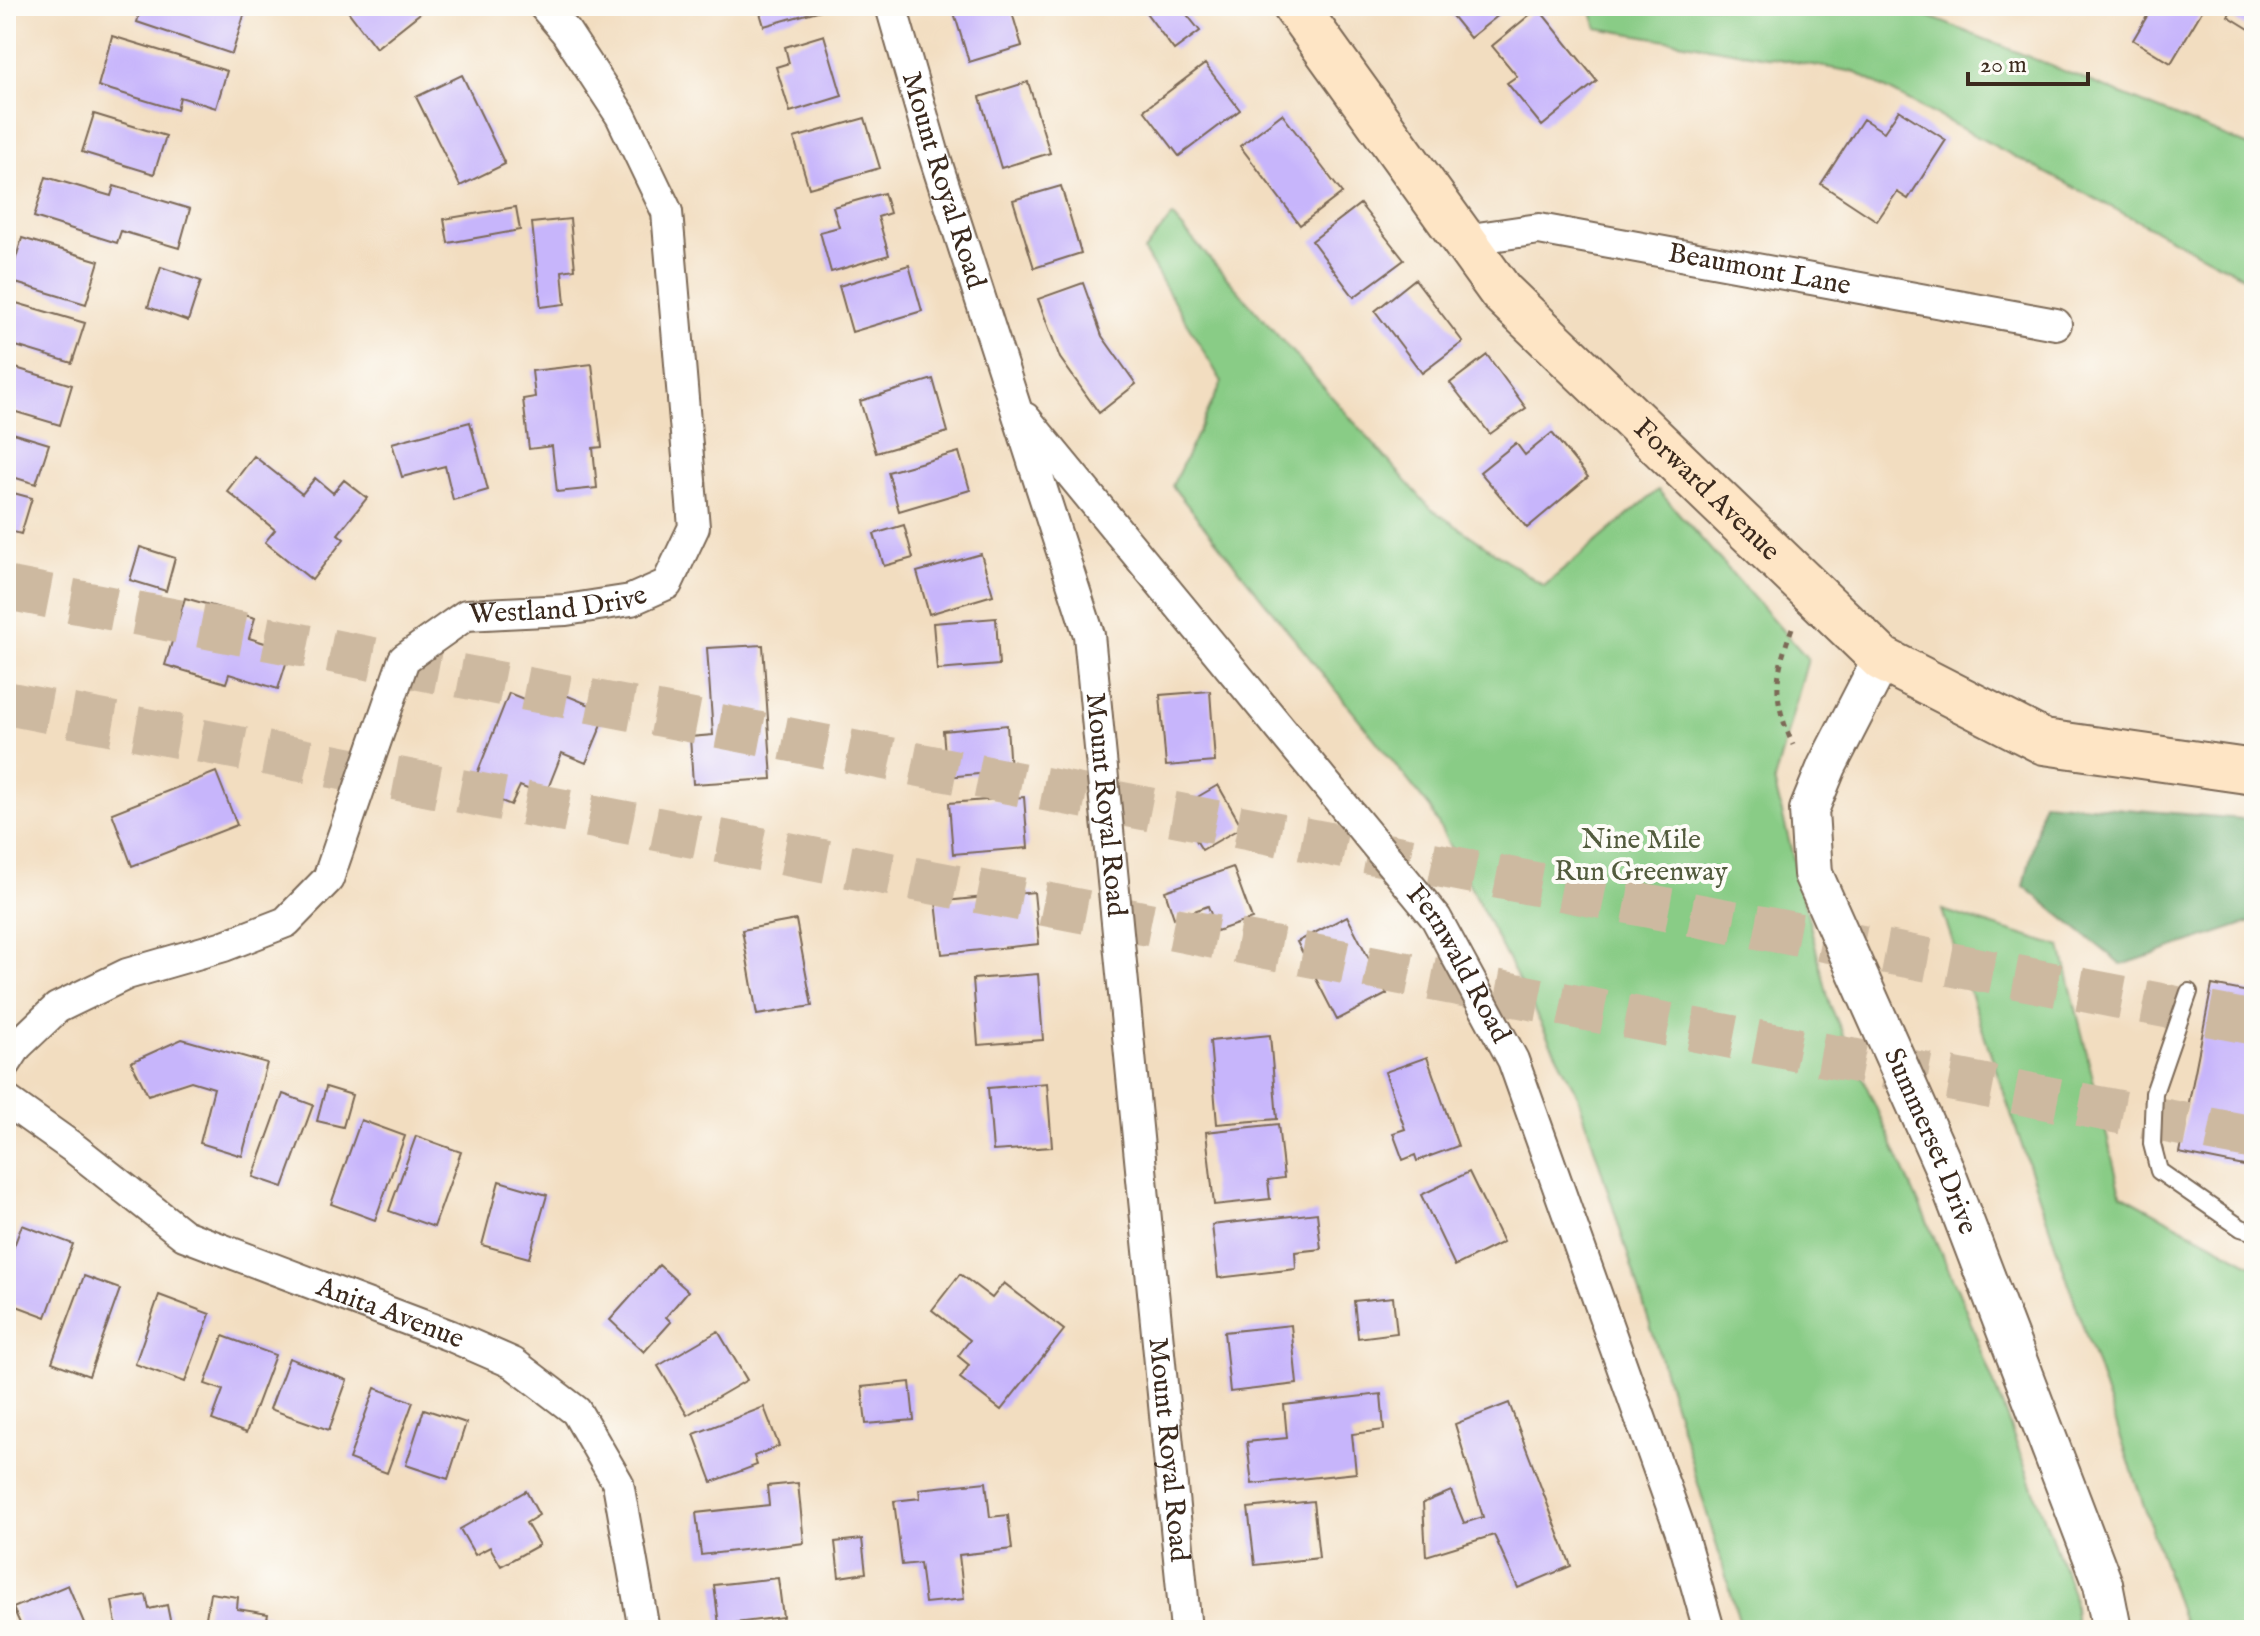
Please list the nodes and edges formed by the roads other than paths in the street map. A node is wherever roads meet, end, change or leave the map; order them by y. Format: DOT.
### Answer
graph roads {
  1 [pos="544,6"];
  2 [pos="891,6"];
  3 [pos="1295,6"];
  4 [pos="1464,240"];
  5 [pos="2056,324"];
  6 [pos="1013,405"];
  7 [pos="1882,659"];
  8 [pos="2254,772"];
  9 [pos="2189,992"];
  10 [pos="6,1063"];
  11 [pos="6,1100"];
  12 [pos="2254,1232"];
  13 [pos="644,1630"];
  14 [pos="1186,1630"];
  15 [pos="1709,1630"];
  16 [pos="2112,1630"];
  1 -- 10 [label="street, Westland Drive"];
  2 -- 6 [label="street, Mount Royal Road"];
  3 -- 4 [label="main road, Forward Avenue"];
  4 -- 5 [label="street, Beaumont Lane"];
  4 -- 7 [label="main road, Forward Avenue"];
  6 -- 14 [label="street, Mount Royal Road"];
  6 -- 15 [label="street, Fernwald Road"];
  7 -- 8 [label="main road, Forward Avenue"];
  7 -- 16 [label="street, Summerset Drive"];
  9 -- 12 [label="lane"];
  11 -- 13 [label="street, Anita Avenue"];
}
